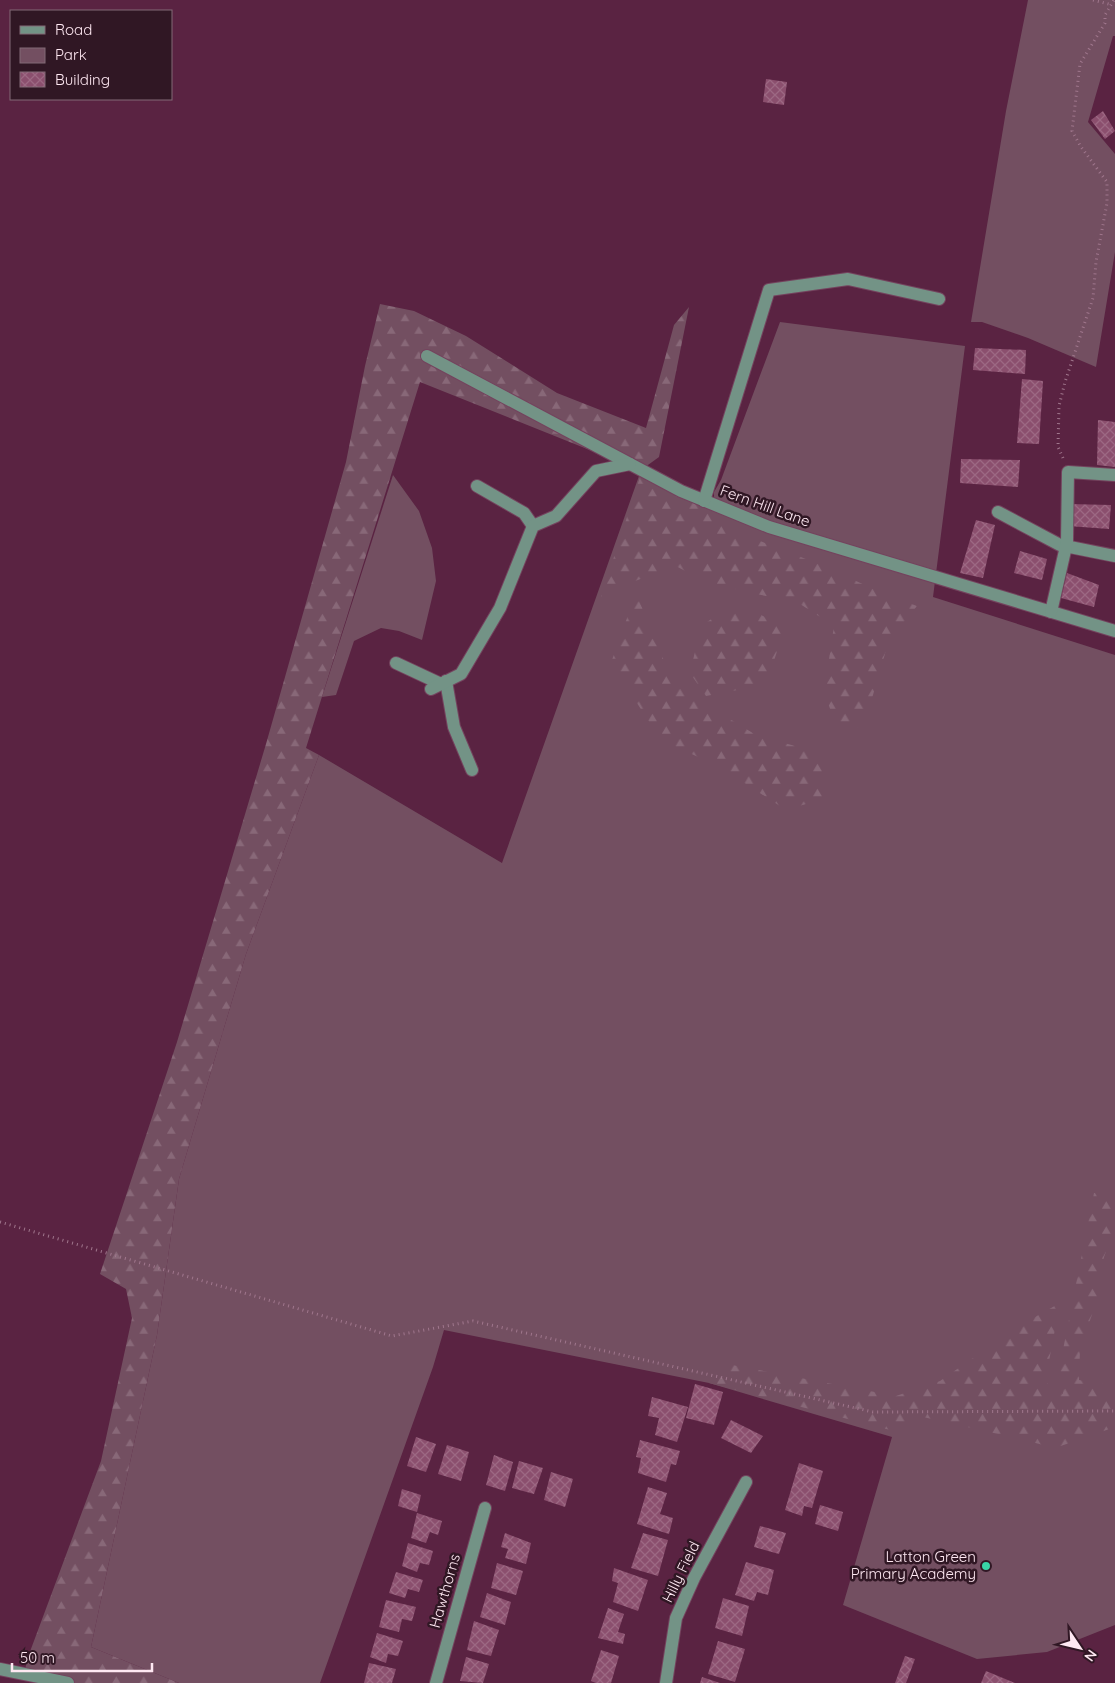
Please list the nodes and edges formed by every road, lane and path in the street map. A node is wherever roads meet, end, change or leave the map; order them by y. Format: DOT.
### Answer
graph roads {
  1 [pos="1093,0"];
  2 [pos="1114,0"];
  3 [pos="1112,5"];
  4 [pos="938,299"];
  5 [pos="427,356"];
  6 [pos="630,464"];
  7 [pos="1068,472"];
  8 [pos="1115,475"];
  9 [pos="477,486"];
  10 [pos="704,501"];
  11 [pos="998,512"];
  12 [pos="533,526"];
  13 [pos="1066,546"];
  14 [pos="1115,556"];
  15 [pos="1051,612"];
  16 [pos="1115,631"];
  17 [pos="396,663"];
  18 [pos="440,685"];
  19 [pos="472,770"];
  20 [pos="0,1222"];
  21 [pos="1115,1411"];
  22 [pos="746,1482"];
  23 [pos="485,1508"];
  24 [pos="0,1669"];
  25 [pos="68,1683"];
  26 [pos="436,1683"];
  27 [pos="666,1683"];
  1 -- 3 [label="path"];
  2 -- 3 [label="path"];
  3 -- 7 [label="path"];
  4 -- 10 [label="street"];
  5 -- 6 [label="street, Fern Hill Lane"];
  6 -- 10 [label="street, Fern Hill Lane"];
  6 -- 12 [label="street"];
  7 -- 8 [label="street"];
  7 -- 13 [label="street"];
  9 -- 12 [label="street"];
  10 -- 15 [label="street, Fern Hill Lane"];
  11 -- 13 [label="street"];
  12 -- 18 [label="street"];
  13 -- 14 [label="street"];
  13 -- 15 [label="street"];
  15 -- 16 [label="street, Fern Hill Lane"];
  17 -- 18 [label="street"];
  18 -- 19 [label="street"];
  20 -- 21 [label="path"];
  22 -- 27 [label="street, Hilly Field"];
  23 -- 26 [label="street, Hawthorns"];
  24 -- 25 [label="street"];
}
